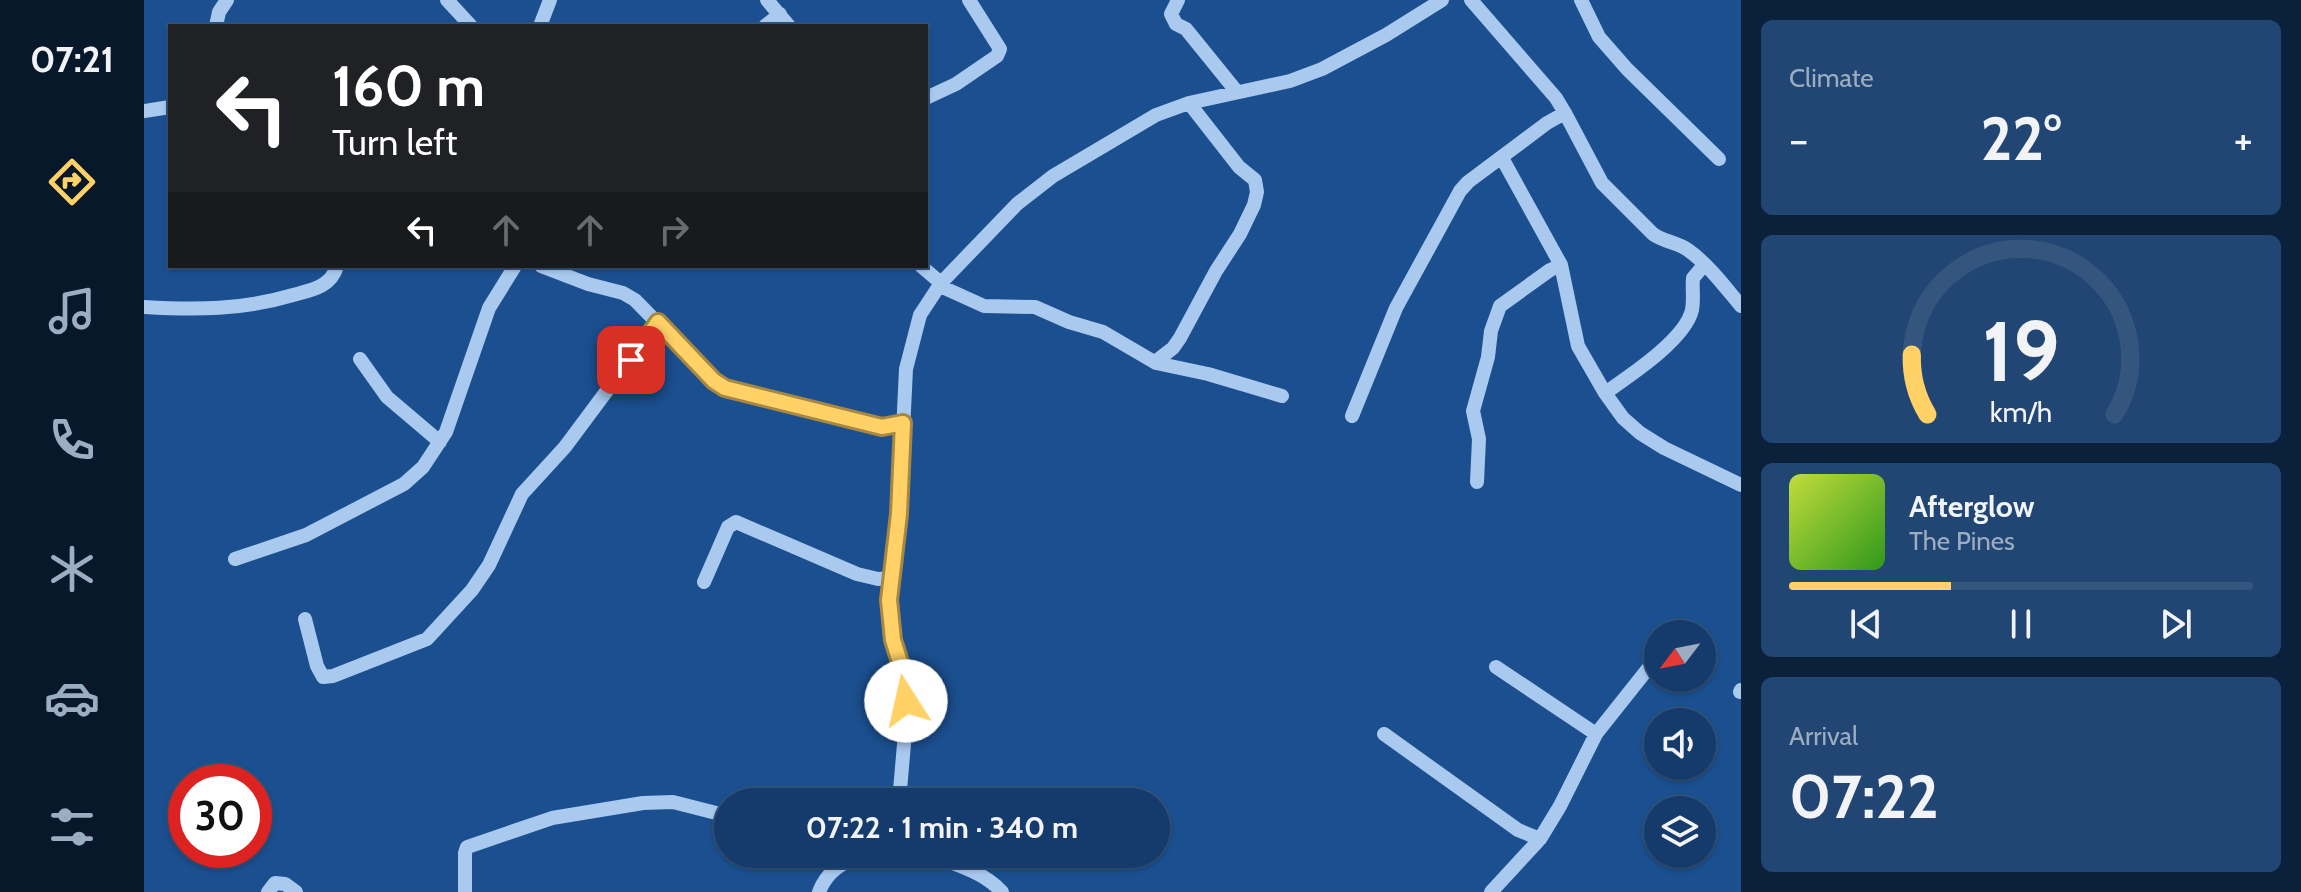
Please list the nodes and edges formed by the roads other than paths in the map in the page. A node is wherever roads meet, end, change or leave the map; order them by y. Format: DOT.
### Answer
graph roads {
  1 [pos="227,0"];
  2 [pos="447,0"];
  3 [pos="550,0"];
  4 [pos="767,0"];
  5 [pos="969,0"];
  6 [pos="1178,0"];
  7 [pos="1471,0"];
  8 [pos="1581,0"];
  9 [pos="1437,1"];
  10 [pos="784,20"];
  11 [pos="216,24"];
  12 [pos="469,24"];
  13 [pos="541,24"];
  14 [pos="1237,92"];
  15 [pos="928,97"];
  16 [pos="1189,103"];
  17 [pos="168,107"];
  18 [pos="144,111"];
  19 [pos="1565,113"];
  20 [pos="1502,158"];
  21 [pos="1719,159"];
  22 [pos="1561,265"];
  23 [pos="1704,265"];
  24 [pos="336,268"];
  25 [pos="514,268"];
  26 [pos="546,268"];
  27 [pos="923,268"];
  28 [pos="941,284"];
  29 [pos="1741,306"];
  30 [pos="144,307"];
  31 [pos="658,322"];
  32 [pos="360,359"];
  33 [pos="1155,362"];
  34 [pos="1605,393"];
  35 [pos="1282,396"];
  36 [pos="1352,416"];
  37 [pos="903,423"];
  38 [pos="440,442"];
  39 [pos="1477,482"];
  40 [pos="1741,485"];
  41 [pos="235,559"];
  42 [pos="891,578"];
  43 [pos="704,582"];
  44 [pos="305,619"];
  45 [pos="1496,667"];
  46 [pos="1644,674"];
  47 [pos="1384,734"];
  48 [pos="1596,734"];
  49 [pos="900,788"];
  50 [pos="714,812"];
  51 [pos="1540,839"];
  52 [pos="834,868"];
  53 [pos="965,868"];
  54 [pos="268,892"];
  55 [pos="296,892"];
  56 [pos="465,892"];
  57 [pos="819,892"];
  58 [pos="1002,892"];
  59 [pos="1491,892"];
  1 -- 11 [label="street"];
  2 -- 12 [label="street"];
  3 -- 13 [label="street"];
  4 -- 10 [label="street"];
  5 -- 15 [label="street"];
  6 -- 14 [label="street"];
  7 -- 19 [label="street"];
  8 -- 21 [label="street"];
  9 -- 14 [label="street"];
  14 -- 16 [label="street"];
  16 -- 28 [label="street"];
  16 -- 33 [label="street"];
  17 -- 18 [label="street"];
  19 -- 20 [label="street"];
  19 -- 23 [label="street"];
  20 -- 22 [label="street"];
  20 -- 36 [label="street"];
  22 -- 34 [label="street"];
  22 -- 39 [label="street"];
  23 -- 29 [label="street"];
  23 -- 34 [label="street"];
  24 -- 30 [label="street"];
  25 -- 38 [label="street"];
  26 -- 31 [label="street"];
  27 -- 28 [label="street"];
  28 -- 33 [label="street"];
  28 -- 37 [label="street"];
  31 -- 37 [label="street"];
  31 -- 44 [label="street"];
  32 -- 38 [label="street"];
  33 -- 35 [label="street"];
  34 -- 40 [label="street"];
  37 -- 42 [label="street"];
  38 -- 41 [label="street"];
  42 -- 43 [label="street"];
  42 -- 49 [label="street"];
  45 -- 48 [label="street"];
  46 -- 48 [label="street"];
  47 -- 51 [label="street"];
  48 -- 51 [label="street"];
  50 -- 56 [label="street"];
  51 -- 59 [label="street"];
  52 -- 57 [label="street"];
  53 -- 58 [label="street"];
  54 -- 55 [label="street"];
}
